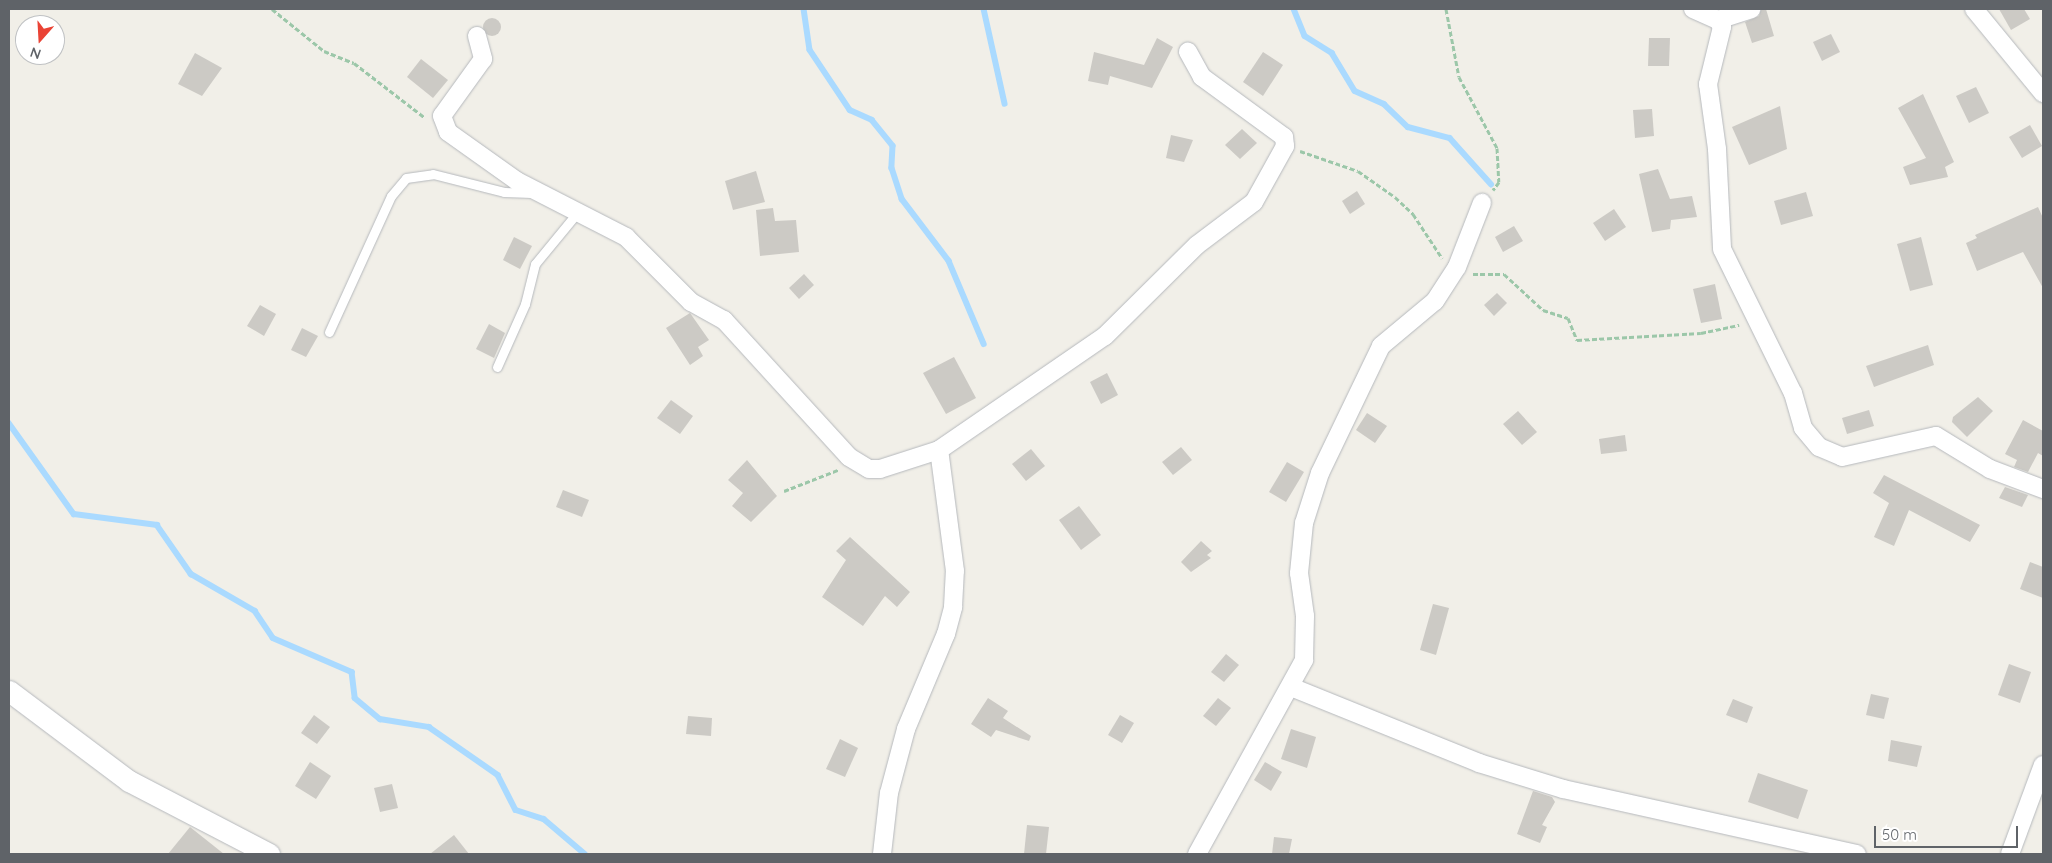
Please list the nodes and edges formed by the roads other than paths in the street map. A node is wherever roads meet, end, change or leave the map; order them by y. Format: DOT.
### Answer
graph roads {
  1 [pos="1693,9"];
  2 [pos="1751,9"];
  3 [pos="1974,9"];
  4 [pos="1718,20"];
  5 [pos="477,36"];
  6 [pos="1188,52"];
  7 [pos="2043,94"];
  8 [pos="537,193"];
  9 [pos="1482,203"];
  10 [pos="576,214"];
  11 [pos="329,332"];
  12 [pos="497,367"];
  13 [pos="939,450"];
  14 [pos="2043,489"];
  15 [pos="1291,687"];
  16 [pos="9,691"];
  17 [pos="2043,765"];
  18 [pos="269,854"];
  19 [pos="882,854"];
  20 [pos="1197,854"];
  21 [pos="1856,854"];
  22 [pos="2010,854"];
  1 -- 4 [label="street"];
  2 -- 4 [label="street"];
  3 -- 7 [label="street"];
  4 -- 14 [label="street"];
  5 -- 8 [label="street"];
  6 -- 13 [label="street"];
  8 -- 10 [label="street"];
  8 -- 11 [label="lane"];
  9 -- 15 [label="street"];
  10 -- 12 [label="lane"];
  10 -- 13 [label="street"];
  13 -- 19 [label="street"];
  15 -- 20 [label="street"];
  15 -- 21 [label="street"];
  16 -- 18 [label="street"];
  17 -- 22 [label="street"];
}
